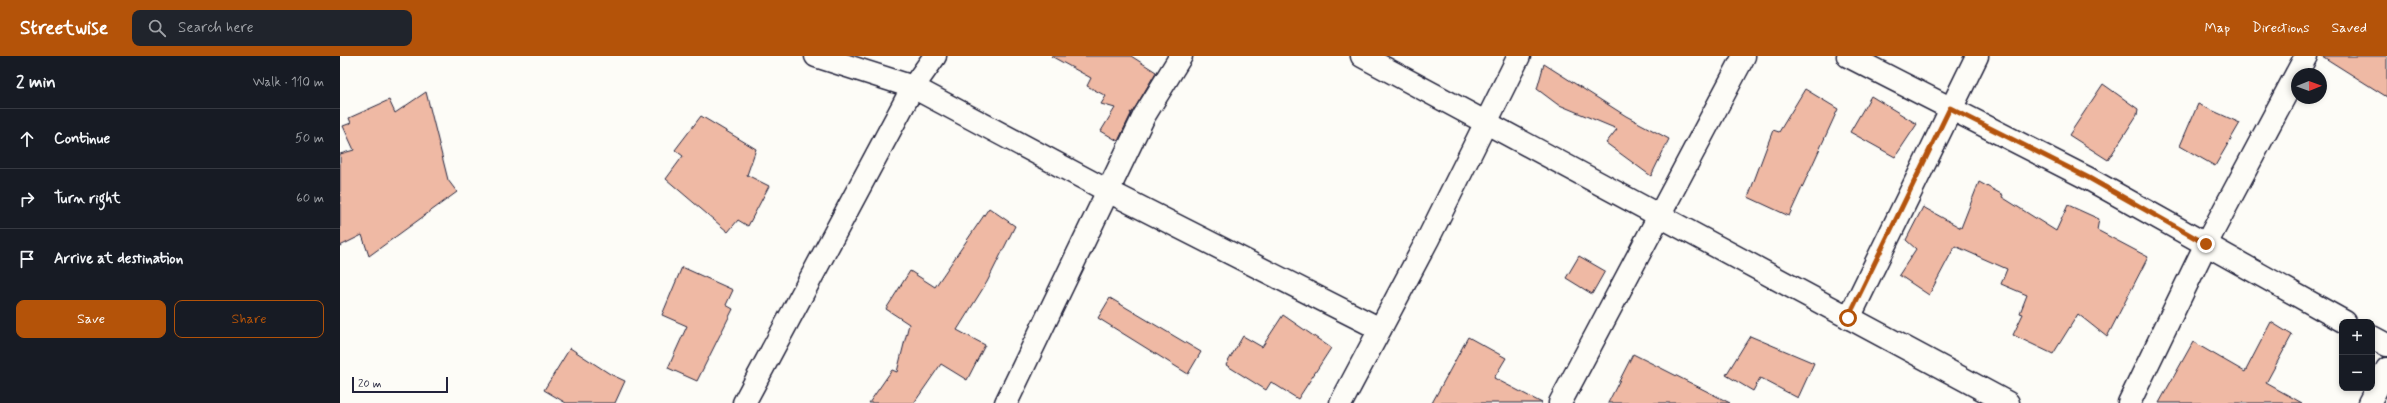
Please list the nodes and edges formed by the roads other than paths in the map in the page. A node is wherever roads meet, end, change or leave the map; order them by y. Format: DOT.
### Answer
graph roads {
  1 [pos="816,56"];
  2 [pos="935,56"];
  3 [pos="1181,56"];
  4 [pos="1362,56"];
  5 [pos="1519,56"];
  6 [pos="1744,56"];
  7 [pos="1848,56"];
  8 [pos="1977,56"];
  9 [pos="2306,56"];
  10 [pos="913,87"];
  11 [pos="1950,108"];
  12 [pos="1486,123"];
  13 [pos="1108,191"];
  14 [pos="1659,216"];
  15 [pos="2206,244"];
  16 [pos="1848,318"];
  17 [pos="2340,319"];
  18 [pos="1380,329"];
  19 [pos="2375,339"];
  20 [pos="2387,345"];
  21 [pos="2387,370"];
  22 [pos="744,403"];
  23 [pos="1006,403"];
  24 [pos="1341,403"];
  25 [pos="1560,403"];
  26 [pos="2008,403"];
  27 [pos="2129,403"];
  28 [pos="2369,403"];
  1 -- 10 [label="street"];
  2 -- 10 [label="street"];
  3 -- 13 [label="street"];
  4 -- 12 [label="street"];
  5 -- 12 [label="street"];
  6 -- 14 [label="street"];
  7 -- 11 [label="street"];
  8 -- 11 [label="street"];
  9 -- 15 [label="street"];
  10 -- 13 [label="street"];
  10 -- 22 [label="street"];
  11 -- 15 [label="street"];
  11 -- 16 [label="street"];
  12 -- 14 [label="street"];
  12 -- 18 [label="street"];
  13 -- 18 [label="street"];
  13 -- 23 [label="street"];
  14 -- 16 [label="street"];
  14 -- 25 [label="street"];
  15 -- 17 [label="street"];
  15 -- 27 [label="street"];
  16 -- 26 [label="street"];
  18 -- 24 [label="street"];
  19 -- 20 [label="street"];
  21 -- 28 [label="street"];
}
